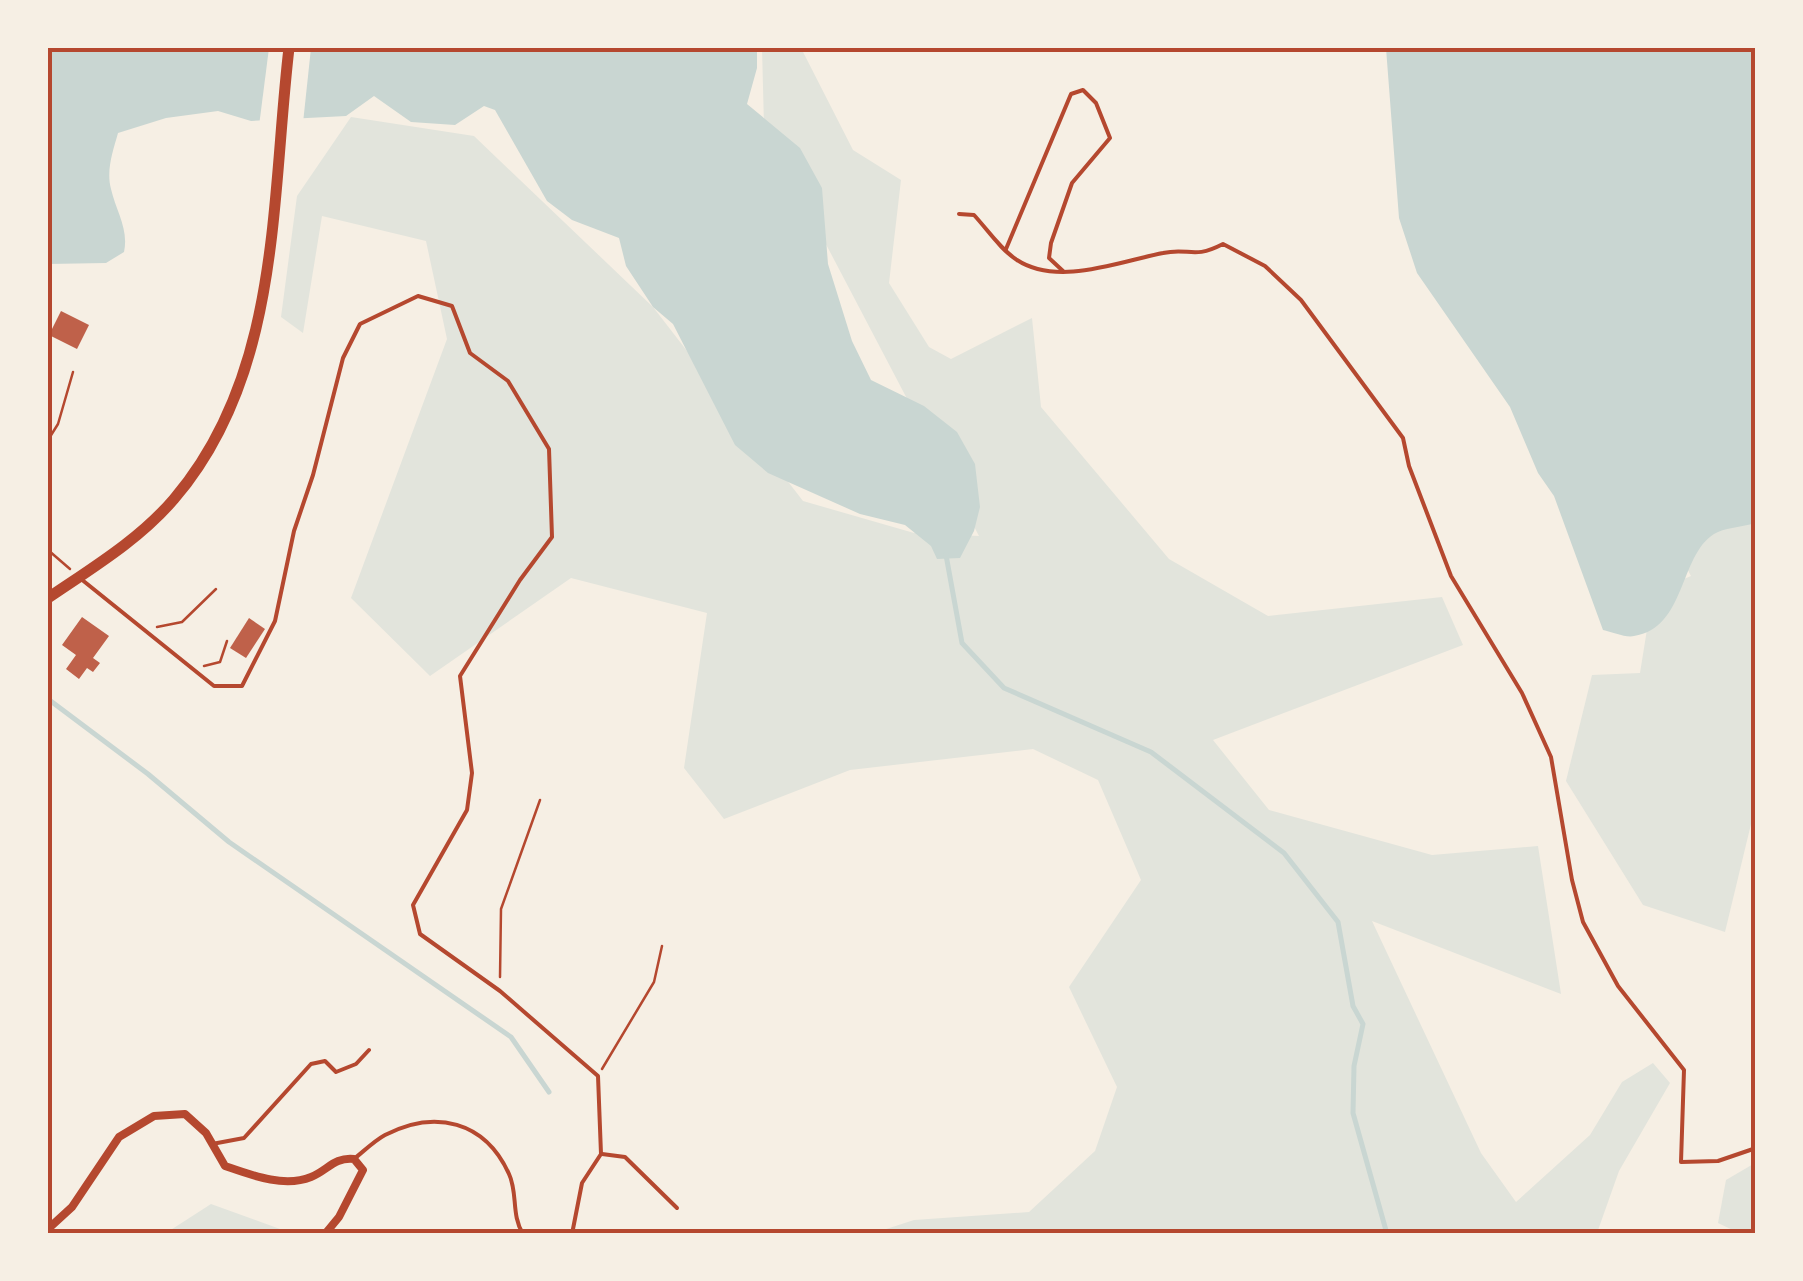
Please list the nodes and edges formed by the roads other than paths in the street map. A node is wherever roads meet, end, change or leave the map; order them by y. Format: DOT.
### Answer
graph roads {
  1 [pos="289,48"];
  2 [pos="958,214"];
  3 [pos="1006,248"];
  4 [pos="1064,270"];
  5 [pos="79,576"];
  6 [pos="48,598"];
  7 [pos="369,1050"];
  8 [pos="212,1144"];
  9 [pos="1756,1148"];
  10 [pos="601,1154"];
  11 [pos="354,1159"];
  12 [pos="676,1208"];
  13 [pos="48,1229"];
  14 [pos="325,1234"];
  15 [pos="523,1234"];
  16 [pos="572,1234"];
  1 -- 5 [label="main road"];
  2 -- 3 [label="lane"];
  3 -- 4 [label="lane"];
  3 -- 4 [label="lane"];
  4 -- 9 [label="lane"];
  5 -- 6 [label="main road"];
  5 -- 10 [label="lane"];
  7 -- 8 [label="lane"];
  8 -- 11 [label="street"];
  8 -- 13 [label="street"];
  10 -- 12 [label="lane"];
  10 -- 16 [label="lane"];
  11 -- 14 [label="street"];
  11 -- 15 [label="lane"];
}
